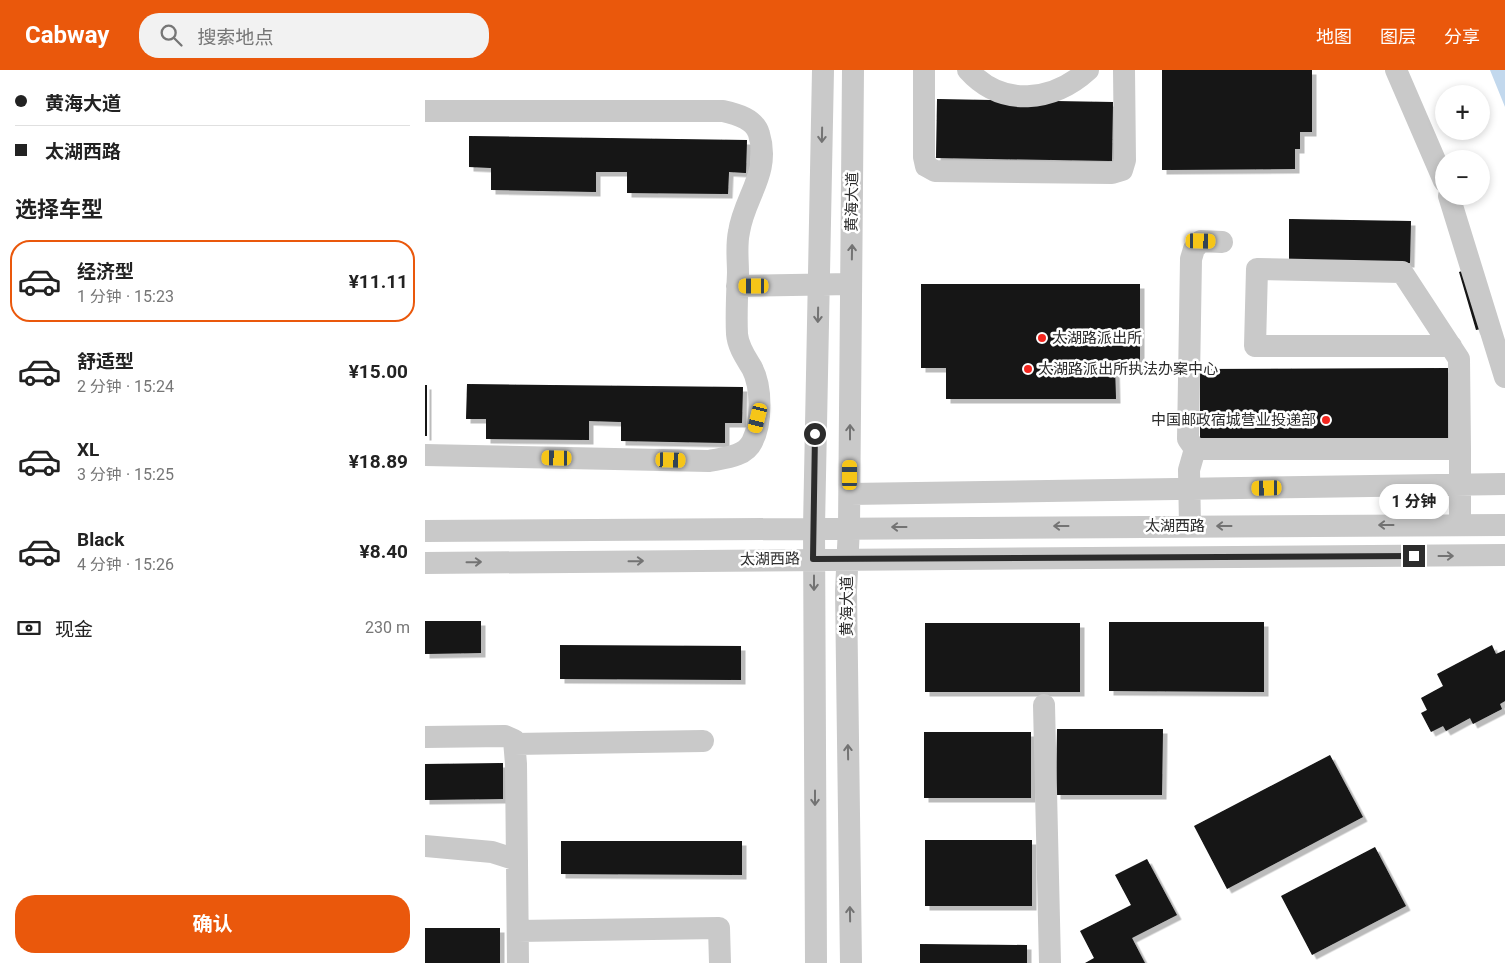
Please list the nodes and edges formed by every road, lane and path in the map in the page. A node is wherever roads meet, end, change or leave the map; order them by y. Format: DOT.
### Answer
graph roads {
  1 [pos="823,70"];
  2 [pos="853,70"];
  3 [pos="924,70"];
  4 [pos="968,70"];
  5 [pos="1088,70"];
  6 [pos="1124,70"];
  7 [pos="1396,70"];
  8 [pos="425,111"];
  9 [pos="1435,160"];
  10 [pos="1452,205"];
  11 [pos="1221,242"];
  12 [pos="851,284"];
  13 [pos="818,285"];
  14 [pos="737,286"];
  15 [pos="1451,346"];
  16 [pos="1505,377"];
  17 [pos="1195,449"];
  18 [pos="1460,449"];
  19 [pos="425,455"];
  20 [pos="1505,484"];
  21 [pos="1460,485"];
  22 [pos="1189,489"];
  23 [pos="850,494"];
  24 [pos="1460,525"];
  25 [pos="1505,525"];
  26 [pos="1190,526"];
  27 [pos="813,527"];
  28 [pos="849,527"];
  29 [pos="425,531"];
  30 [pos="1505,555"];
  31 [pos="813,559"];
  32 [pos="848,560"];
  33 [pos="425,562"];
  34 [pos="1044,706"];
  35 [pos="425,737"];
  36 [pos="703,741"];
  37 [pos="514,744"];
  38 [pos="425,846"];
  39 [pos="517,860"];
  40 [pos="518,931"];
  41 [pos="518,963"];
  42 [pos="720,963"];
  43 [pos="816,963"];
  44 [pos="851,963"];
  45 [pos="1050,963"];
  1 -- 13 [label="street, one-way"];
  12 -- 2 [label="street, 黄海大道, one-way"];
  3 -- 6 [label="street"];
  4 -- 5 [label="street"];
  7 -- 9 [label="street"];
  8 -- 14 [label="street"];
  10 -- 16 [label="street"];
  11 -- 17 [label="street"];
  12 -- 13 [label="street"];
  23 -- 12 [label="street, 黄海大道, one-way"];
  13 -- 14 [label="street"];
  13 -- 27 [label="street, one-way"];
  14 -- 19 [label="street"];
  15 -- 15 [label="street"];
  15 -- 18 [label="street"];
  17 -- 18 [label="street"];
  17 -- 22 [label="street"];
  18 -- 21 [label="street"];
  20 -- 21 [label="street"];
  21 -- 22 [label="street"];
  21 -- 24 [label="street"];
  22 -- 23 [label="street"];
  22 -- 26 [label="street"];
  23 -- 28 [label="street, 黄海大道"];
  24 -- 25 [label="street, 太湖西路"];
  24 -- 26 [label="street, 太湖西路, one-way"];
  26 -- 28 [label="street, 太湖西路, one-way"];
  27 -- 28 [label="street, 太湖西路"];
  27 -- 29 [label="street, 太湖西路"];
  27 -- 31 [label="street"];
  28 -- 32 [label="street, 黄海大道"];
  32 -- 30 [label="street, 太湖西路, one-way"];
  31 -- 32 [label="street, 太湖西路"];
  33 -- 31 [label="street, 太湖西路, one-way"];
  31 -- 43 [label="street, one-way"];
  44 -- 32 [label="street, 黄海大道, one-way"];
  34 -- 45 [label="street"];
  35 -- 37 [label="street"];
  36 -- 37 [label="street"];
  37 -- 39 [label="street"];
  38 -- 39 [label="street"];
  39 -- 40 [label="street"];
  40 -- 41 [label="street"];
  40 -- 42 [label="street"];
}
